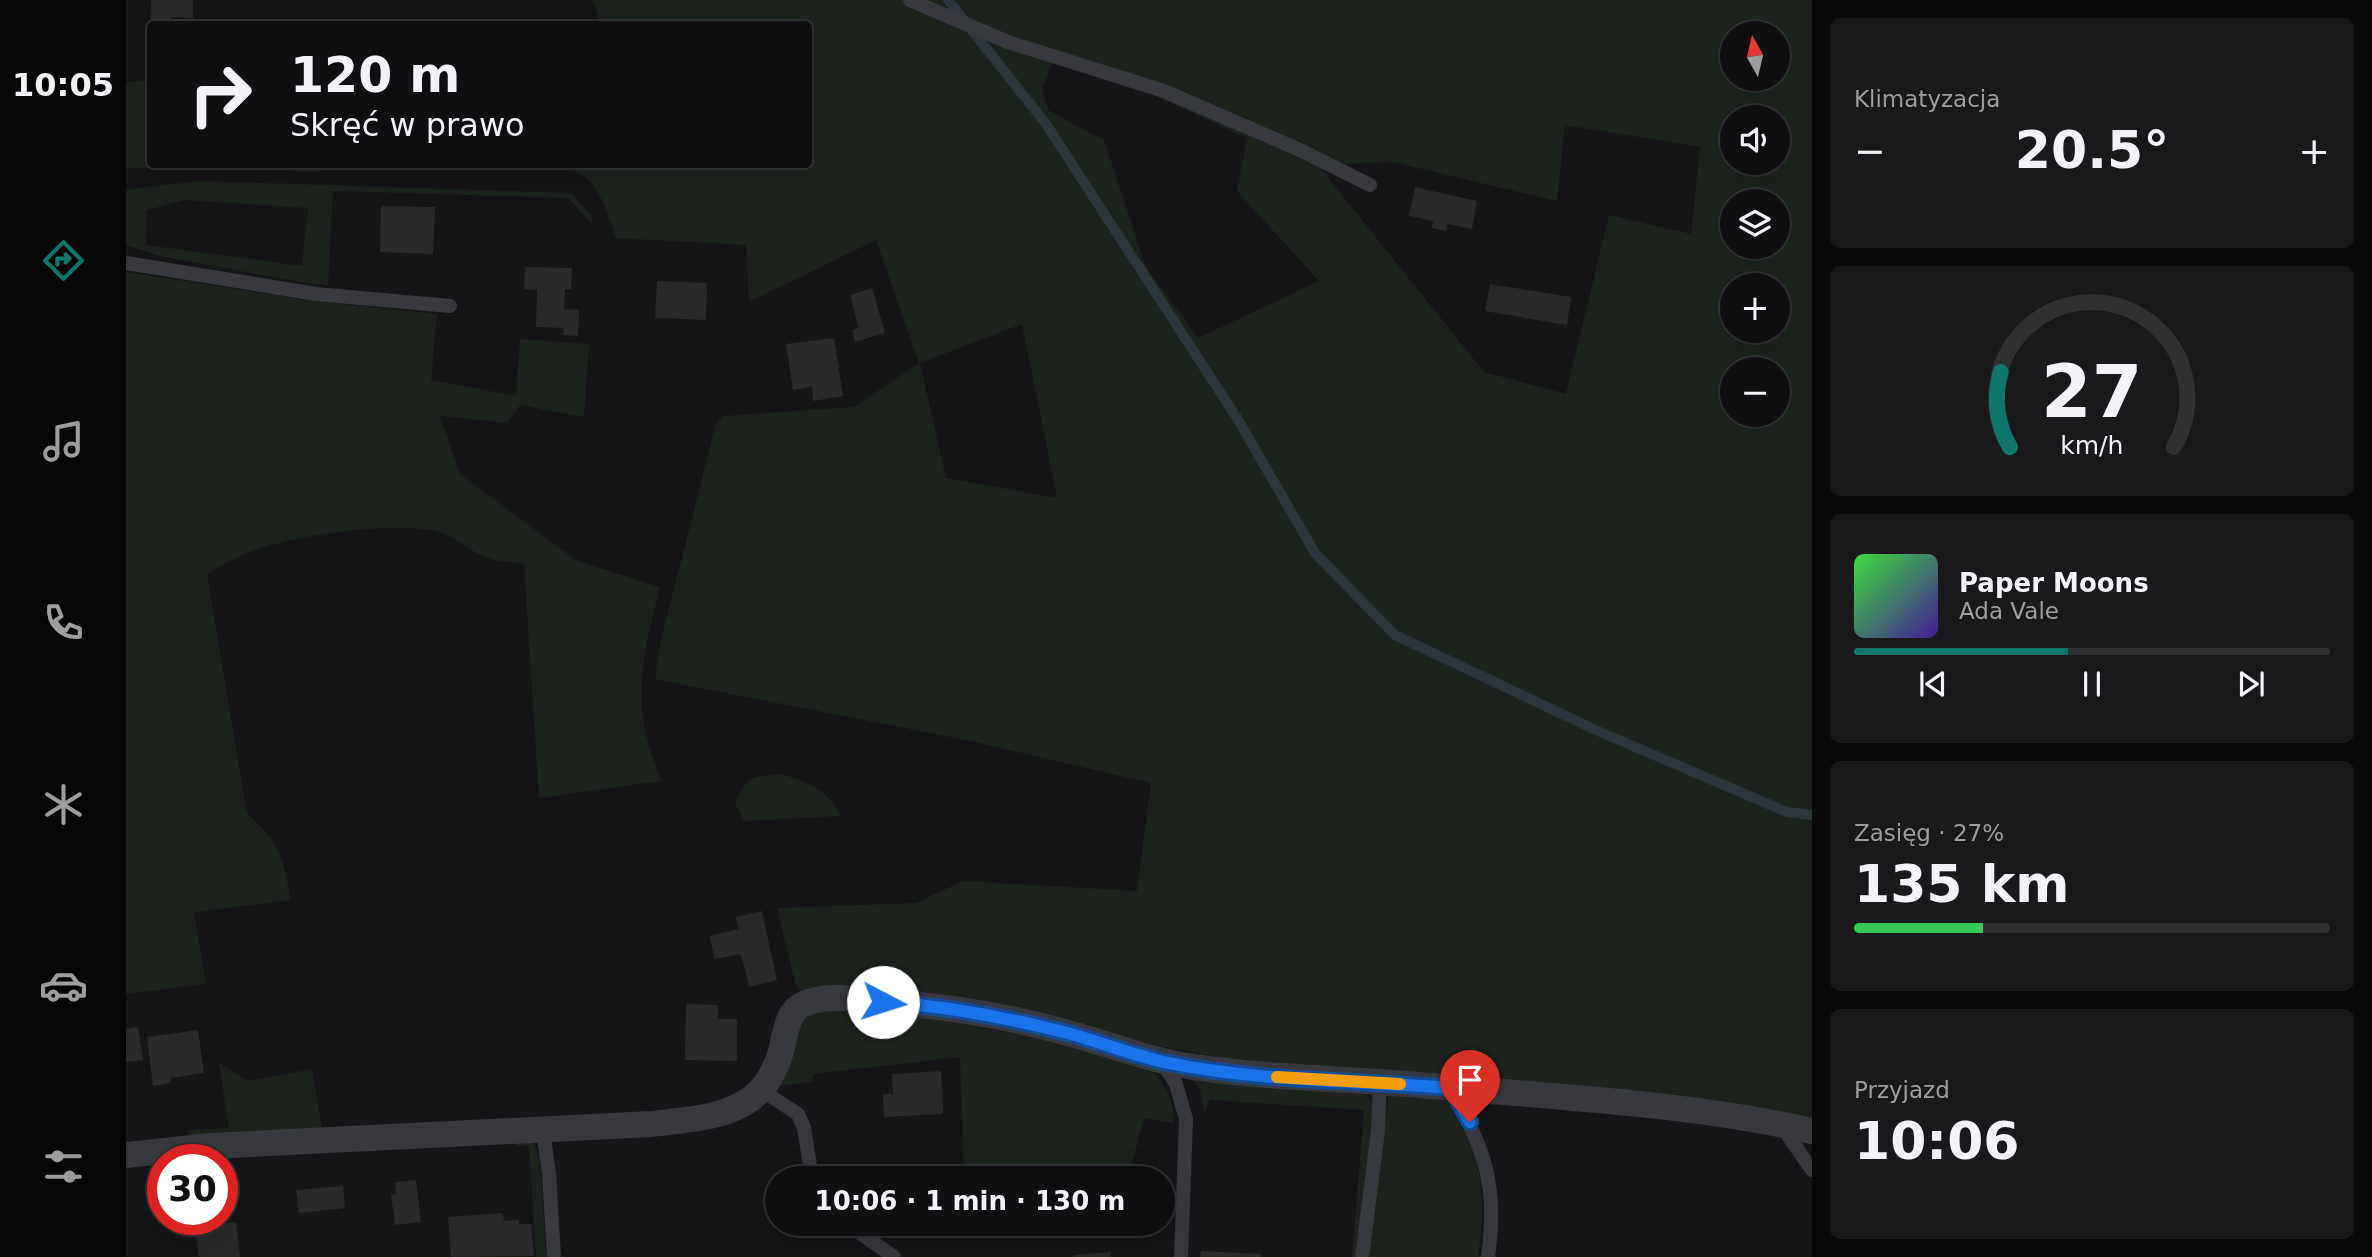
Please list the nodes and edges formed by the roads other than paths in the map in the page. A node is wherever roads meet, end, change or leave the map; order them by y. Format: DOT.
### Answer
graph roads {
  1 [pos="910,0"];
  2 [pos="1370,185"];
  3 [pos="126,263"];
  4 [pos="450,306"];
  5 [pos="1162,1062"];
  6 [pos="1380,1082"];
  7 [pos="1451,1088"];
  8 [pos="761,1090"];
  9 [pos="1780,1123"];
  10 [pos="1812,1130"];
  11 [pos="543,1131"];
  12 [pos="126,1155"];
  13 [pos="810,1166"];
  14 [pos="1812,1170"];
  15 [pos="864,1236"];
  16 [pos="554,1257"];
  17 [pos="894,1257"];
  18 [pos="1181,1257"];
  19 [pos="1362,1257"];
  20 [pos="1488,1257"];
  1 -- 2 [label="lane"];
  3 -- 4 [label="lane"];
  5 -- 6 [label="street"];
  5 -- 8 [label="street"];
  5 -- 18 [label="lane"];
  6 -- 7 [label="street"];
  6 -- 19 [label="lane"];
  7 -- 9 [label="street"];
  7 -- 20 [label="lane"];
  8 -- 11 [label="street"];
  8 -- 13 [label="lane"];
  9 -- 10 [label="street"];
  9 -- 14 [label="lane"];
  11 -- 12 [label="street"];
  11 -- 16 [label="lane"];
  15 -- 17 [label="lane"];
}
